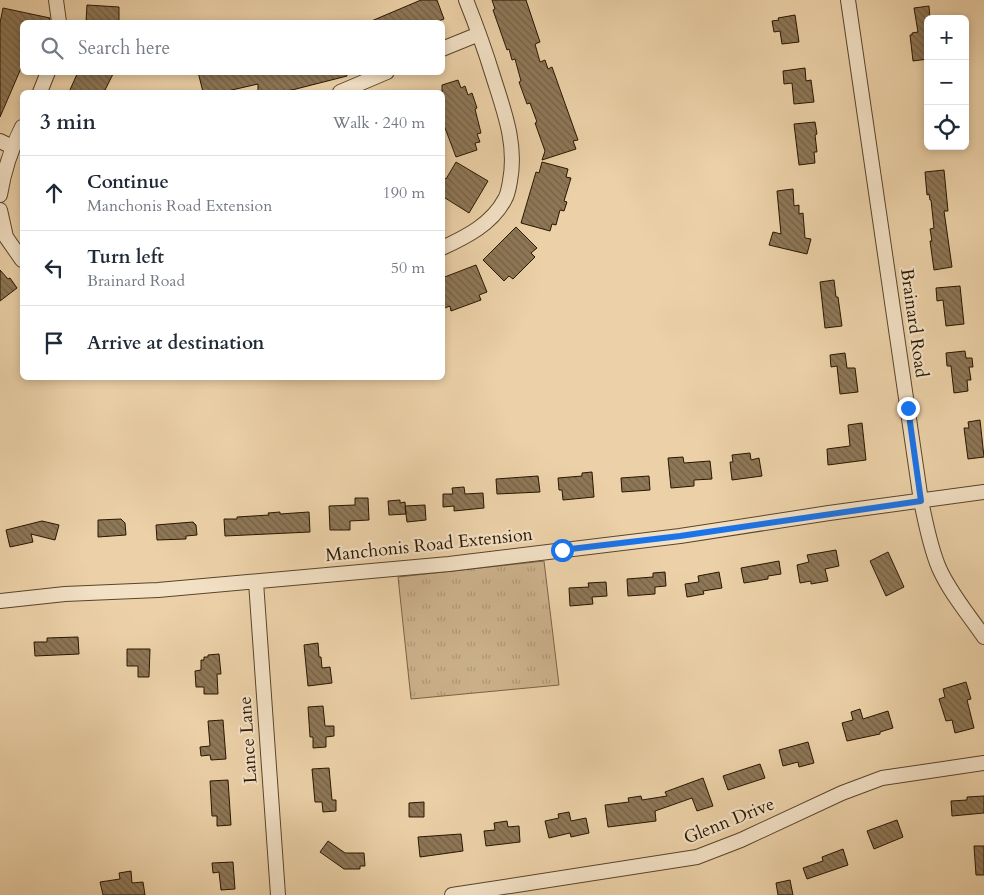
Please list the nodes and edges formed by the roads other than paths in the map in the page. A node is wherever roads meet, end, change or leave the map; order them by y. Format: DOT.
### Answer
graph roads {
  1 [pos="56,0"];
  2 [pos="466,0"];
  3 [pos="848,0"];
  4 [pos="59,20"];
  5 [pos="479,34"];
  6 [pos="445,48"];
  7 [pos="47,75"];
  8 [pos="380,75"];
  9 [pos="41,90"];
  10 [pos="345,90"];
  11 [pos="20,129"];
  12 [pos="6,144"];
  13 [pos="0,195"];
  14 [pos="0,210"];
  15 [pos="445,247"];
  16 [pos="20,257"];
  17 [pos="984,492"];
  18 [pos="921,501"];
  19 [pos="256,582"];
  20 [pos="0,601"];
  21 [pos="984,637"];
  22 [pos="984,763"];
  23 [pos="278,895"];
  24 [pos="452,895"];
  1 -- 4 [label="street"];
  2 -- 5 [label="street"];
  3 -- 18 [label="street, Brainard Road"];
  5 -- 6 [label="street"];
  5 -- 15 [label="street"];
  7 -- 9 [label="street"];
  8 -- 10 [label="street"];
  11 -- 12 [label="street"];
  12 -- 13 [label="street"];
  14 -- 16 [label="street"];
  17 -- 18 [label="street, Manchonis Road Extension"];
  18 -- 19 [label="street, Manchonis Road Extension"];
  18 -- 21 [label="street, Brainard Road"];
  19 -- 20 [label="street, Manchonis Road Extension"];
  19 -- 23 [label="street, Lance Lane"];
  22 -- 24 [label="street, Glenn Drive"];
}
